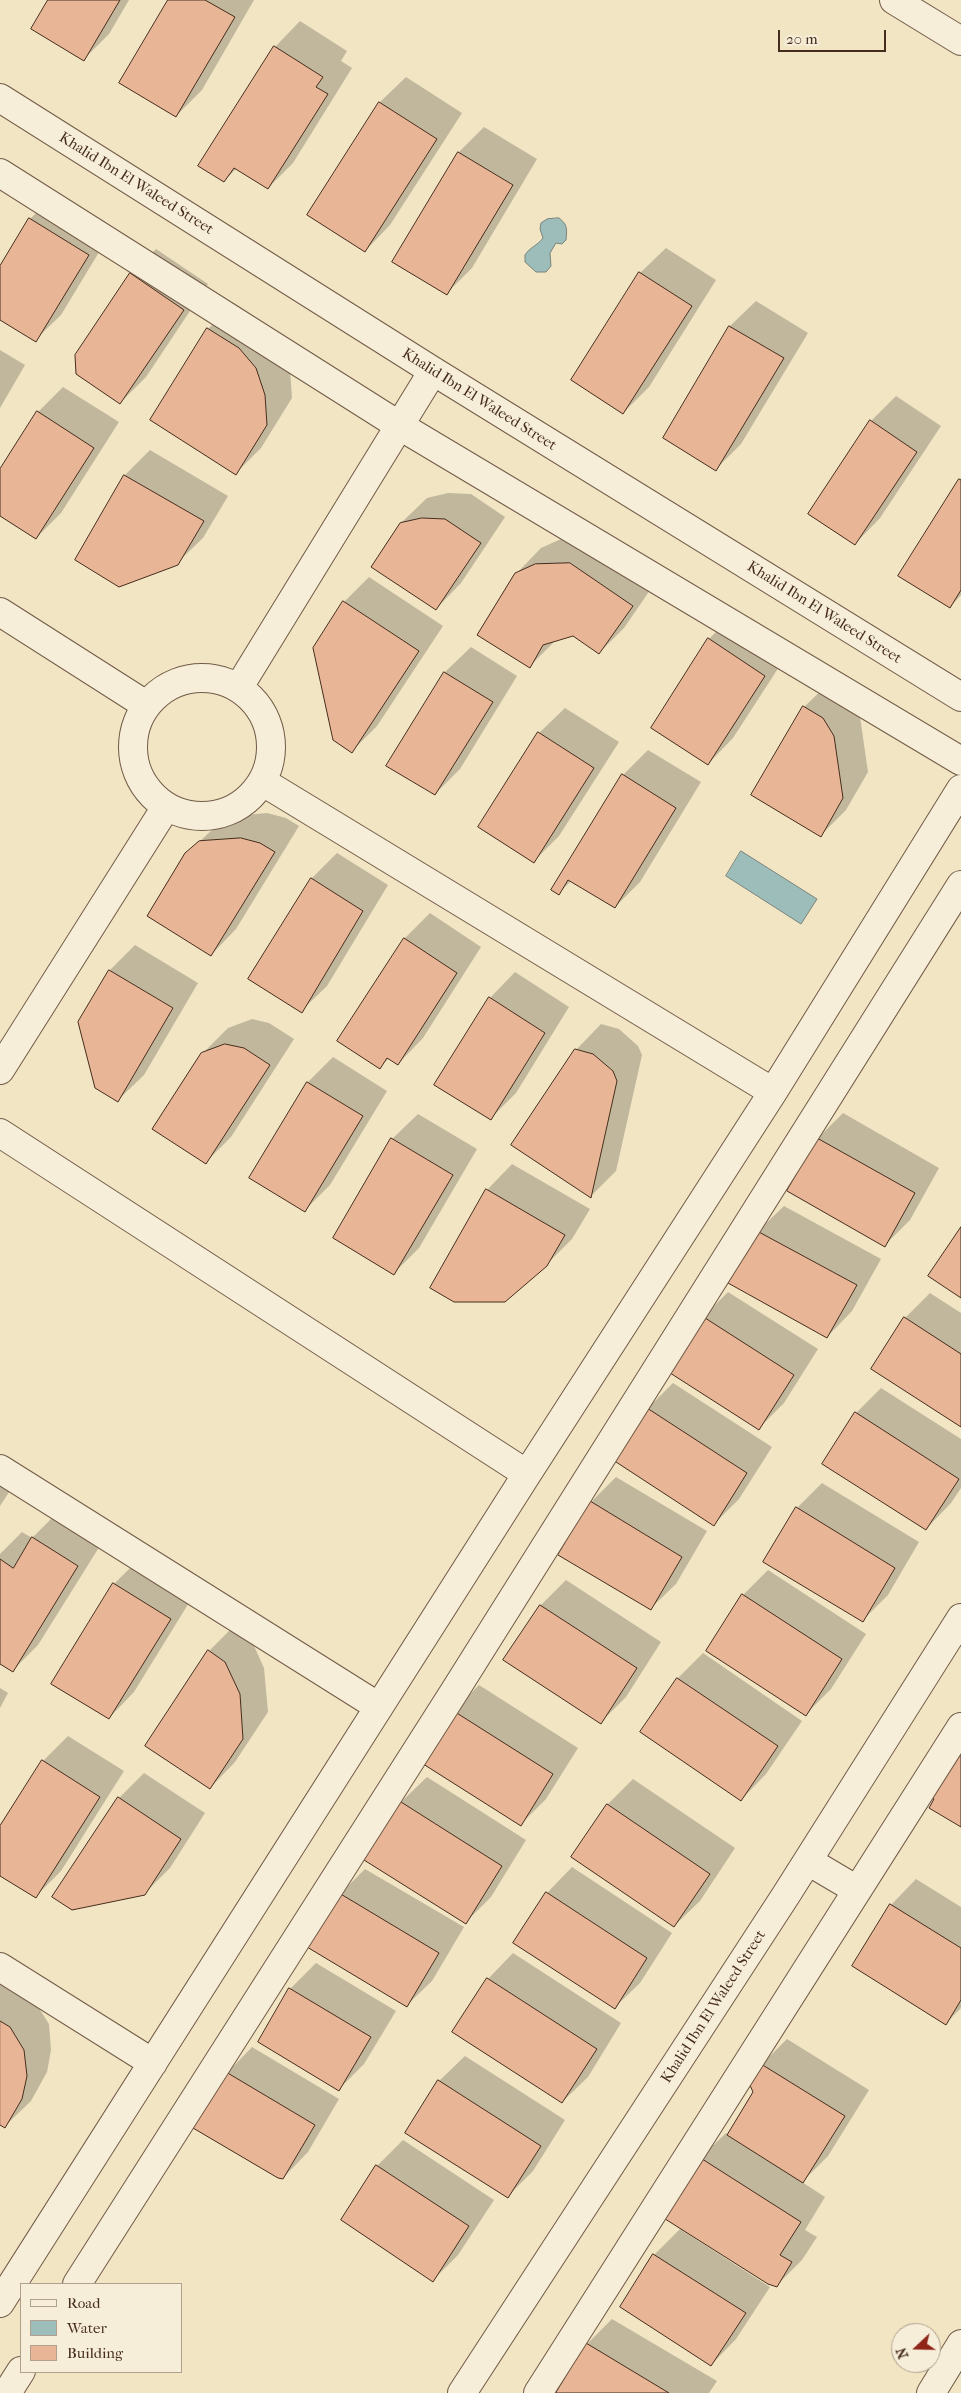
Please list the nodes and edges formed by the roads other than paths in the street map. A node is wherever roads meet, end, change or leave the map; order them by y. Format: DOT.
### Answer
graph roads {
  1 [pos="894,0"];
  2 [pos="961,41"];
  3 [pos="0,98"];
  4 [pos="0,174"];
  5 [pos="433,372"];
  6 [pos="400,426"];
  7 [pos="0,612"];
  8 [pos="239,688"];
  9 [pos="961,697"];
  10 [pos="146,705"];
  11 [pos="961,761"];
  12 [pos="263,782"];
  13 [pos="961,789"];
  14 [pos="166,807"];
  15 [pos="961,885"];
  16 [pos="0,1070"];
  17 [pos="773,1092"];
  18 [pos="0,1133"];
  19 [pos="0,1469"];
  20 [pos="527,1474"];
  21 [pos="961,1618"];
  22 [pos="379,1707"];
  23 [pos="961,1726"];
  24 [pos="808,1861"];
  25 [pos="857,1890"];
  26 [pos="0,1967"];
  27 [pos="152,2063"];
  28 [pos="78,2283"];
  29 [pos="0,2303"];
  30 [pos="961,2344"];
  31 [pos="20,2373"];
  32 [pos="7,2393"];
  33 [pos="462,2393"];
  34 [pos="538,2393"];
  35 [pos="931,2393"];
  1 -- 2 [label="street"];
  3 -- 5 [label="street, Khalid Ibn El Waleed Street"];
  4 -- 6 [label="street"];
  5 -- 6 [label="street"];
  5 -- 9 [label="street, Khalid Ibn El Waleed Street"];
  6 -- 8 [label="street"];
  6 -- 11 [label="street"];
  7 -- 10 [label="street"];
  8 -- 10 [label="street"];
  8 -- 12 [label="street"];
  10 -- 14 [label="street"];
  12 -- 14 [label="street"];
  12 -- 17 [label="street"];
  13 -- 17 [label="street"];
  14 -- 16 [label="street"];
  15 -- 28 [label="street"];
  17 -- 20 [label="street"];
  18 -- 20 [label="street"];
  19 -- 22 [label="street"];
  20 -- 22 [label="street"];
  21 -- 24 [label="street, Khalid Ibn El Waleed Street"];
  22 -- 27 [label="street"];
  23 -- 25 [label="street"];
  24 -- 25 [label="street"];
  24 -- 33 [label="street, Khalid Ibn El Waleed Street"];
  25 -- 34 [label="street"];
  26 -- 27 [label="street"];
  27 -- 29 [label="street"];
  30 -- 35 [label="street"];
  31 -- 32 [label="street"];
}
